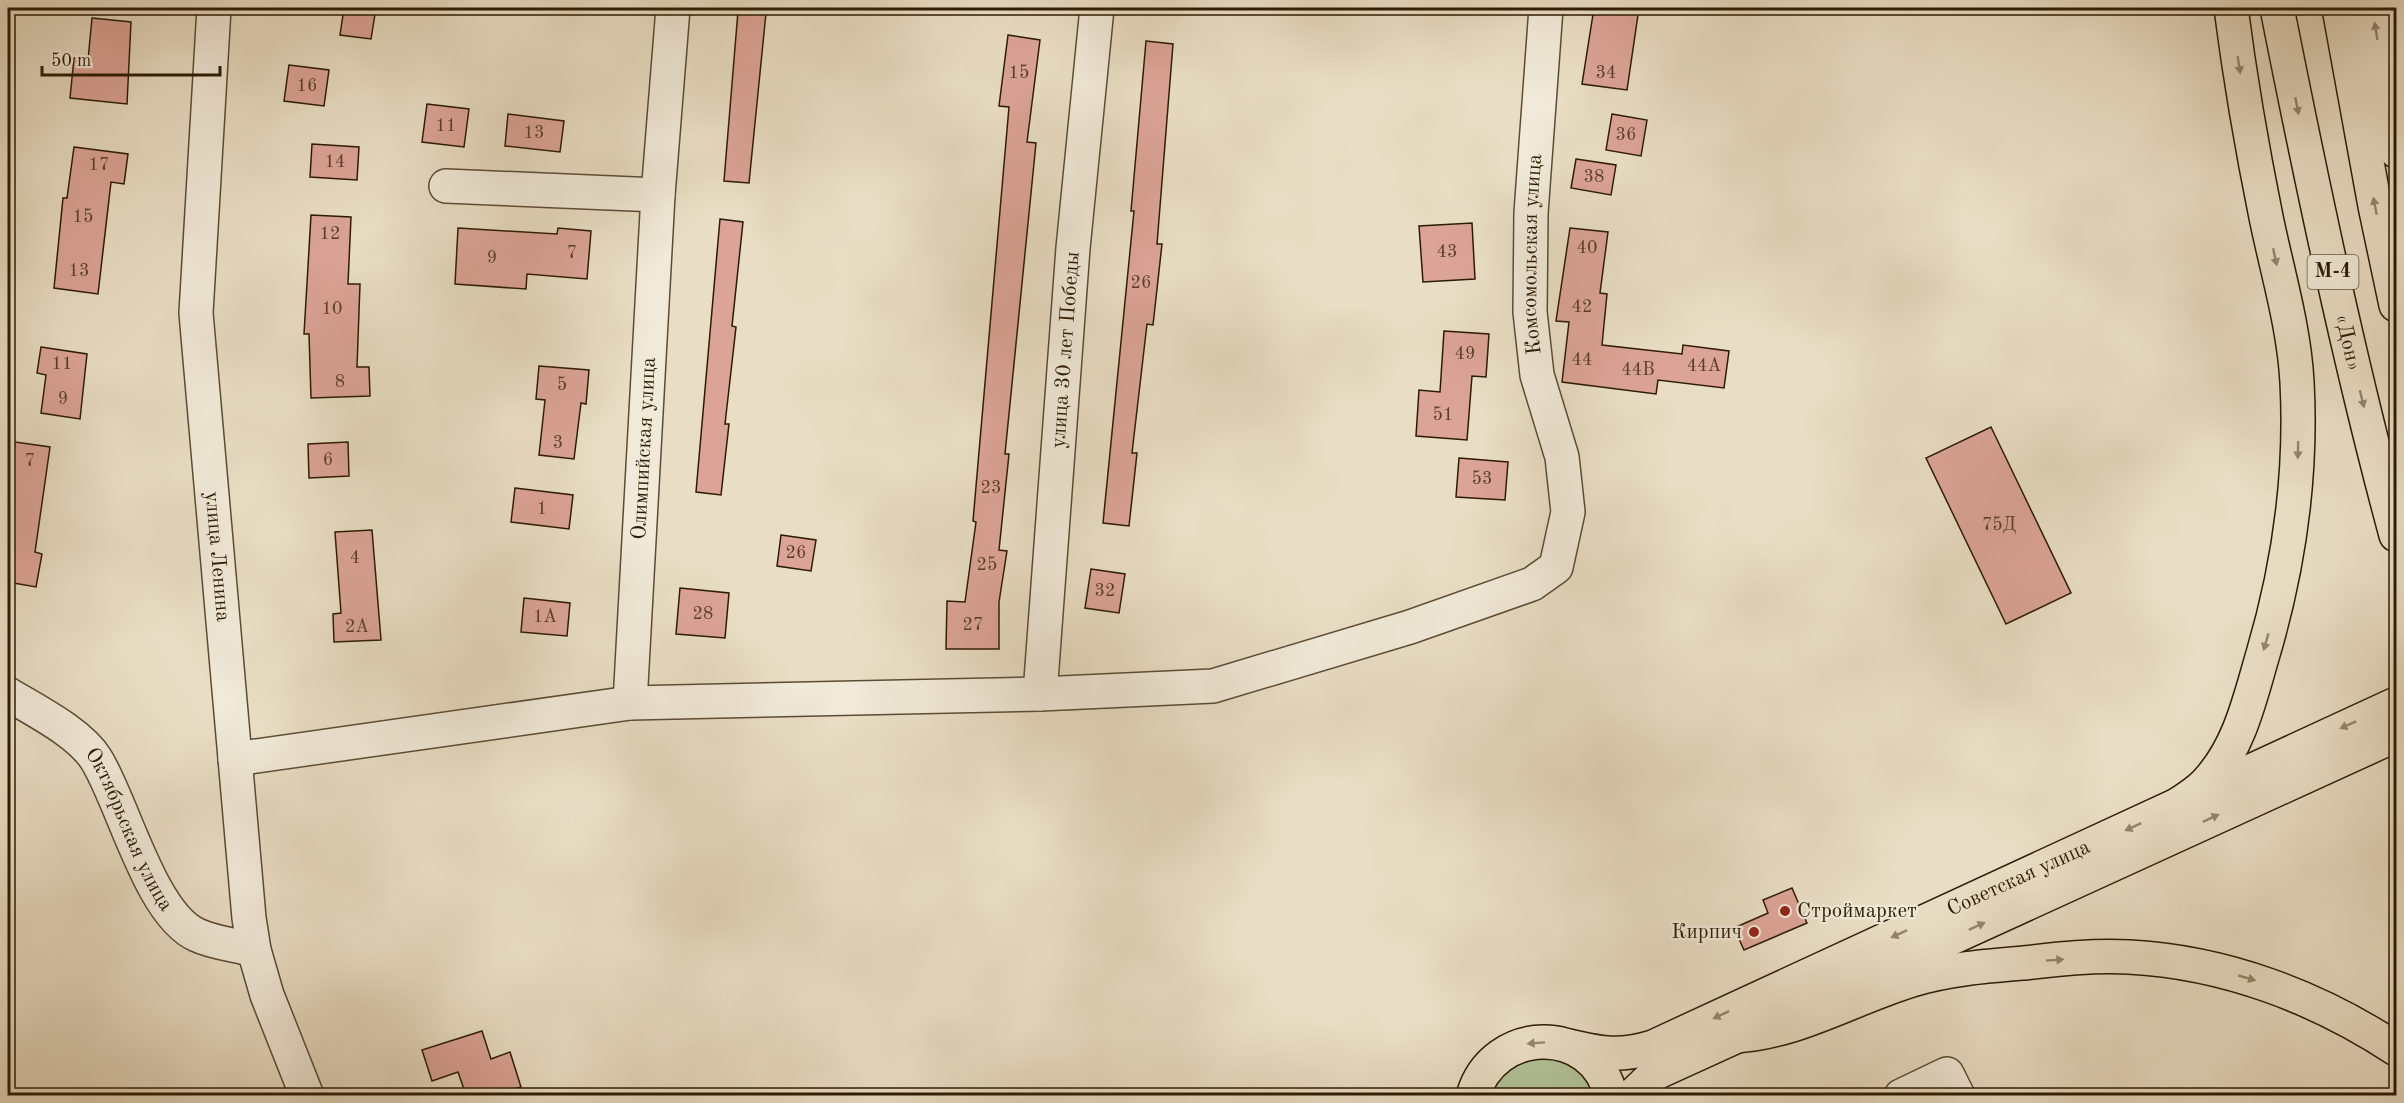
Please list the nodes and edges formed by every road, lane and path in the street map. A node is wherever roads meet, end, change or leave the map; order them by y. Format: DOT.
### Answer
graph roads {
  1 [pos="214,8"];
  2 [pos="673,8"];
  3 [pos="1097,8"];
  4 [pos="1546,8"];
  5 [pos="2231,8"];
  6 [pos="2277,8"];
  7 [pos="2339,8"];
  8 [pos="2372,8"];
  9 [pos="2397,151"];
  10 [pos="446,186"];
  11 [pos="658,195"];
  12 [pos="2397,305"];
  13 [pos="2397,534"];
  14 [pos="8,694"];
  15 [pos="1040,694"];
  16 [pos="630,703"];
  17 [pos="2397,704"];
  18 [pos="2397,735"];
  19 [pos="235,759"];
  20 [pos="2301,762"];
  21 [pos="2168,811"];
  22 [pos="255,950"];
  23 [pos="1735,1036"];
  24 [pos="1569,1046"];
  25 [pos="2397,1049"];
  26 [pos="1952,1085"];
  27 [pos="307,1095"];
  28 [pos="1473,1095"];
  29 [pos="1611,1095"];
  30 [pos="1632,1095"];
  31 [pos="1901,1095"];
  1 -- 19 [label="street, улица Ленина"];
  2 -- 11 [label="street, Олимпийская улица"];
  3 -- 15 [label="street, улица 30 лет Победы"];
  4 -- 15 [label="street, Комсомольская улица"];
  5 -- 21 [label="main road, one-way"];
  6 -- 13 [label="main road, «Дон» / М-4, one-way"];
  12 -- 7 [label="main road, М-4, one-way"];
  9 -- 8 [label="main road, one-way"];
  10 -- 11 [label="street"];
  11 -- 16 [label="street, Олимпийская улица"];
  14 -- 22 [label="street, Октябрьская улица"];
  15 -- 16 [label="street"];
  16 -- 19 [label="street"];
  17 -- 20 [label="main road, Советская улица, one-way"];
  18 -- 20 [label="main road, Советская улица"];
  19 -- 22 [label="street, улица Ленина"];
  20 -- 21 [label="main road, Советская улица"];
  23 -- 20 [label="main road, Советская улица, one-way"];
  21 -- 24 [label="main road, Советская улица, one-way"];
  22 -- 27 [label="street, улица Ленина"];
  23 -- 25 [label="main road, one-way"];
  23 -- 30 [label="main road, Советская улица"];
  24 -- 28 [label="main road, Советская улица, one-way"];
  24 -- 29 [label="main road"];
  26 -- 31 [label="street"];
}
